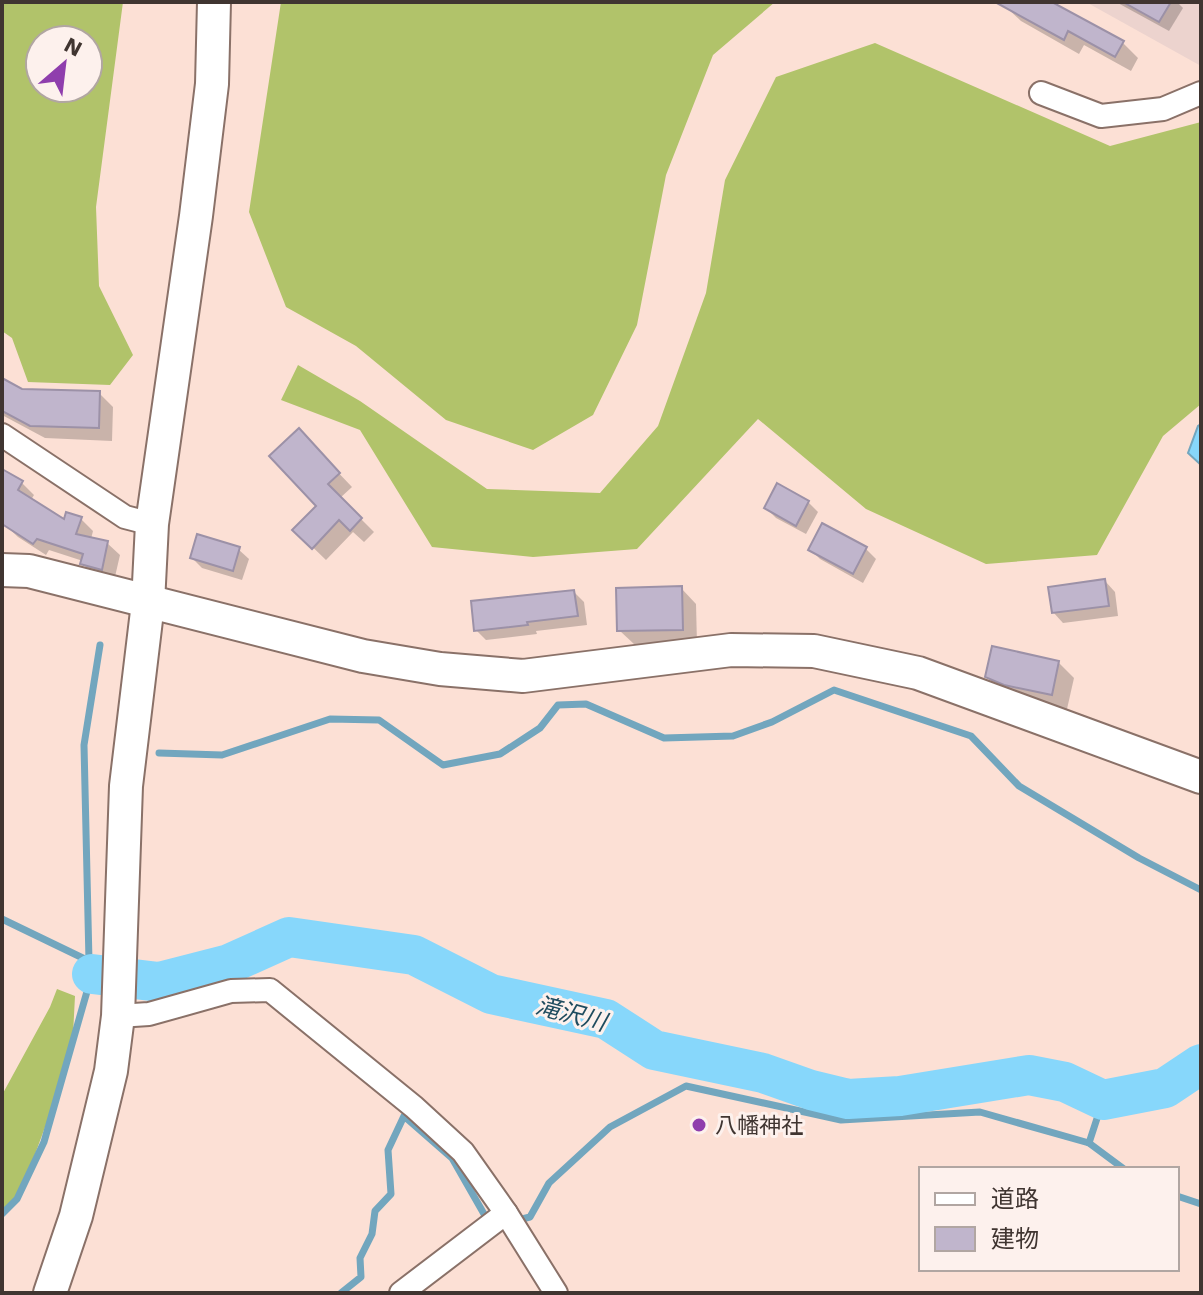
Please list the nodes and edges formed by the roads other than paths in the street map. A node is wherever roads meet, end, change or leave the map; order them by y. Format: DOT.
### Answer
graph roads {
  1 [pos="214,2"];
  2 [pos="1041,93"];
  3 [pos="1201,93"];
  4 [pos="2,435"];
  5 [pos="152,524"];
  6 [pos="2,570"];
  7 [pos="148,603"];
  8 [pos="1201,777"];
  9 [pos="118,1016"];
  10 [pos="506,1213"];
  11 [pos="50,1293"];
  12 [pos="401,1293"];
  13 [pos="556,1293"];
  1 -- 5 [label="street"];
  2 -- 3 [label="street"];
  4 -- 5 [label="street"];
  5 -- 7 [label="street"];
  6 -- 7 [label="street"];
  7 -- 8 [label="street"];
  7 -- 9 [label="street"];
  9 -- 10 [label="street"];
  9 -- 11 [label="street"];
  10 -- 12 [label="street"];
  10 -- 13 [label="street"];
}
